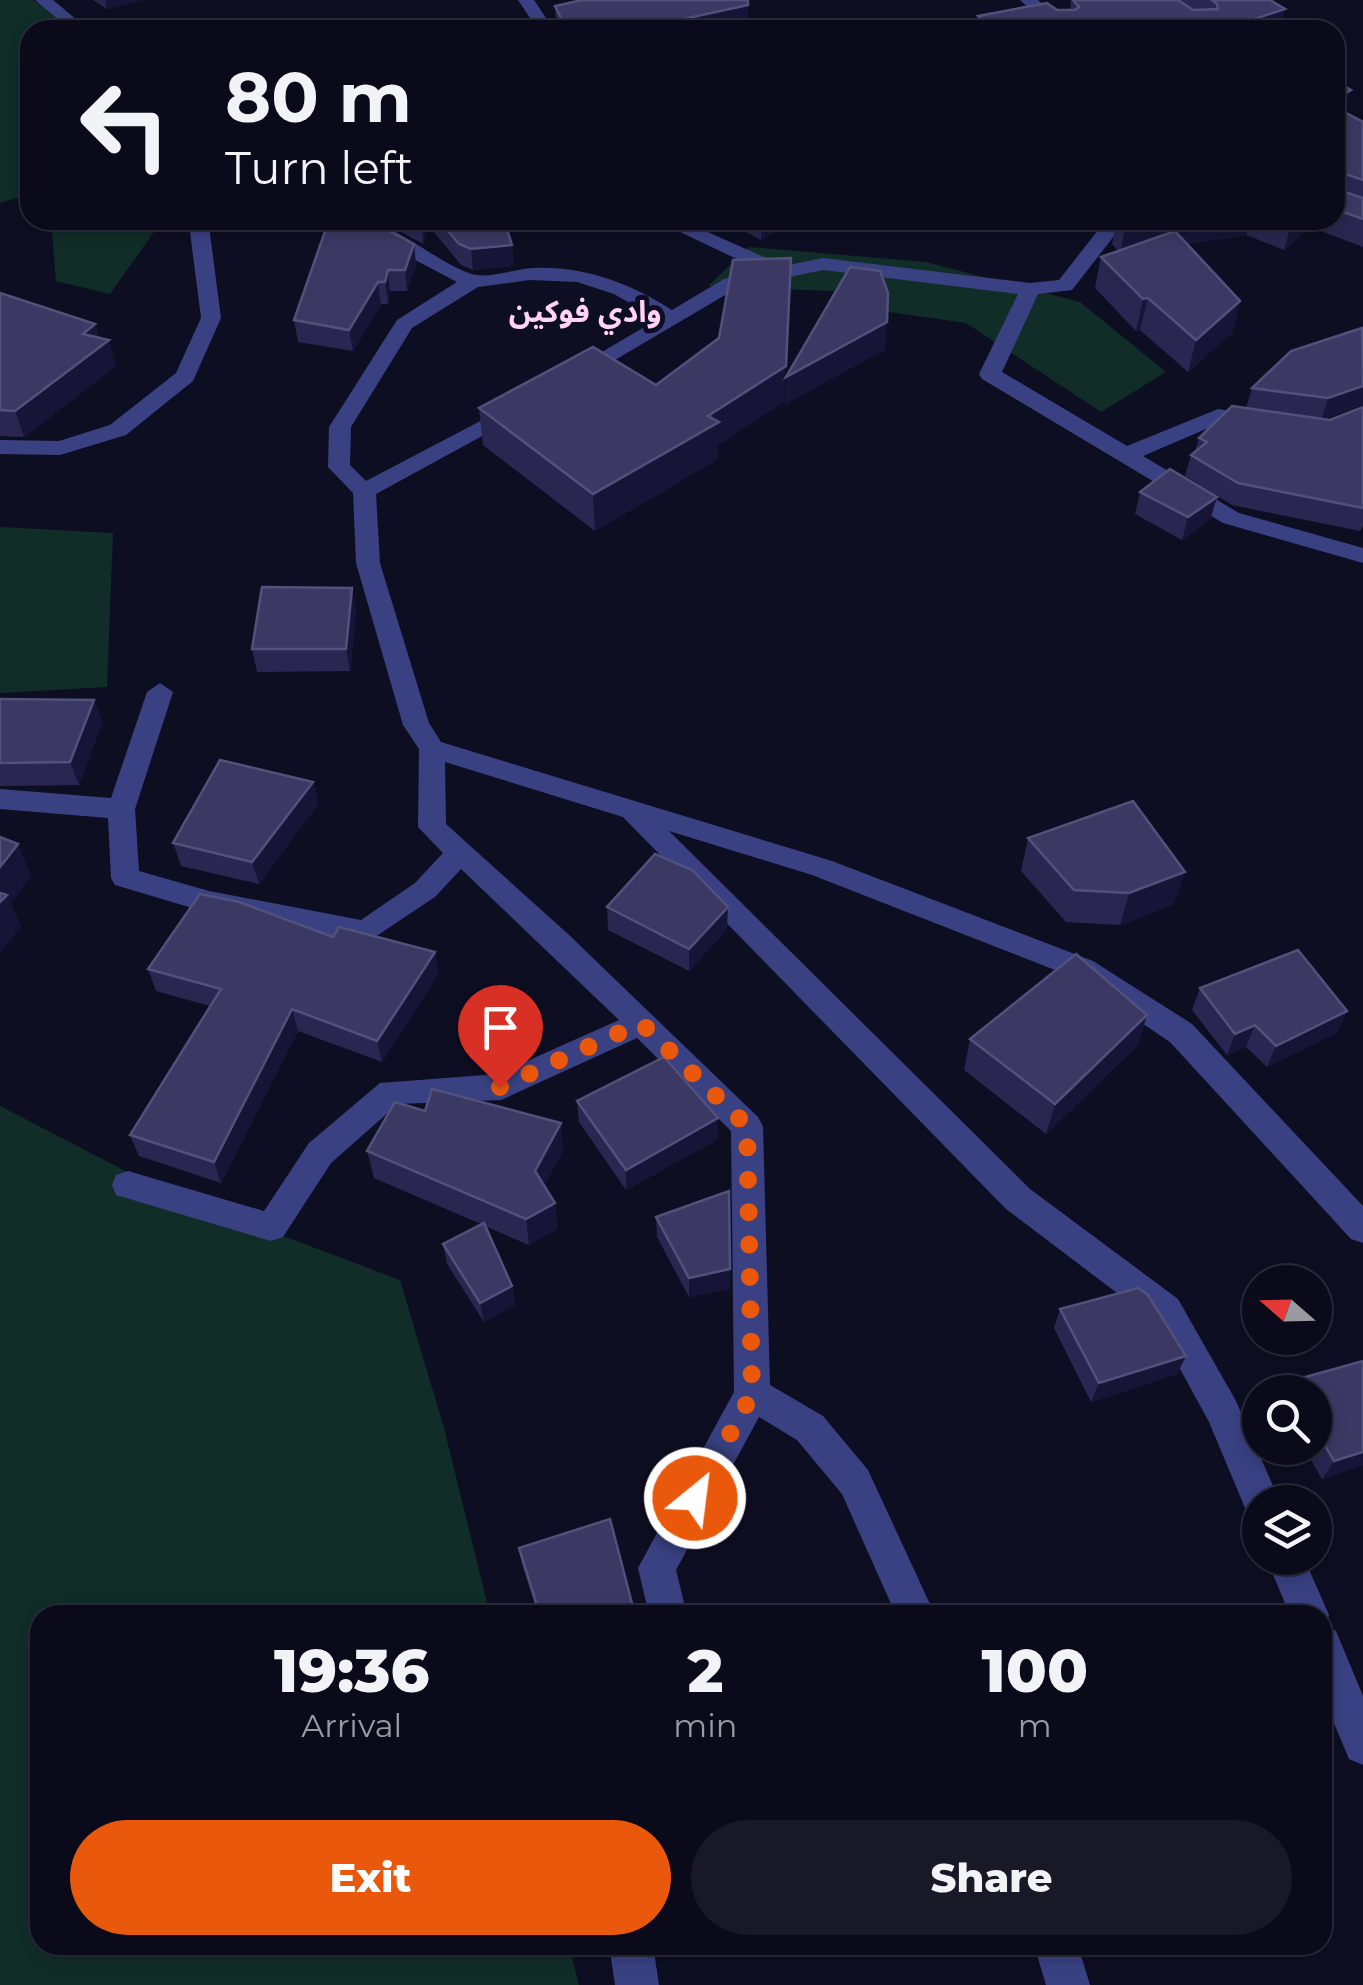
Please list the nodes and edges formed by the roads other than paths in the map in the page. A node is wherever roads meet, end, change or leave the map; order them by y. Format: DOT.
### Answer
graph roads {
  1 [pos="43,0"];
  2 [pos="1028,0"];
  3 [pos="68,20"];
  4 [pos="1051,20"];
  5 [pos="200,230"];
  6 [pos="373,230"];
  7 [pos="688,230"];
  8 [pos="1108,230"];
  9 [pos="782,272"];
  10 [pos="472,282"];
  11 [pos="1030,289"];
  12 [pos="672,319"];
  13 [pos="1288,426"];
  14 [pos="0,447"];
  15 [pos="1126,455"];
  16 [pos="364,491"];
  17 [pos="1363,556"];
  18 [pos="160,692"];
  19 [pos="432,748"];
  20 [pos="0,800"];
  21 [pos="121,809"];
  22 [pos="634,812"];
  23 [pos="460,852"];
  24 [pos="641,1023"];
  25 [pos="128,1184"];
  26 [pos="1363,1230"];
  27 [pos="752,1394"];
  28 [pos="1254,1485"];
  29 [pos="1292,1575"];
  30 [pos="665,1605"];
  31 [pos="911,1605"];
  32 [pos="1306,1605"];
  33 [pos="1332,1669"];
  34 [pos="1363,1745"];
  35 [pos="632,1955"];
  36 [pos="1059,1955"];
  37 [pos="637,1985"];
  38 [pos="1068,1985"];
  1 -- 3 [label="street"];
  2 -- 4 [label="street"];
  5 -- 14 [label="street"];
  6 -- 10 [label="street"];
  7 -- 9 [label="street"];
  8 -- 11 [label="street"];
  9 -- 11 [label="street"];
  9 -- 12 [label="street"];
  10 -- 12 [label="street"];
  10 -- 16 [label="street"];
  11 -- 15 [label="street"];
  12 -- 16 [label="street"];
  13 -- 15 [label="street"];
  15 -- 17 [label="street"];
  16 -- 19 [label="street"];
  18 -- 21 [label="street"];
  19 -- 22 [label="street"];
  19 -- 23 [label="street"];
  20 -- 21 [label="street"];
  21 -- 23 [label="street"];
  22 -- 26 [label="street"];
  22 -- 28 [label="street"];
  23 -- 24 [label="street"];
  24 -- 25 [label="street"];
  24 -- 27 [label="street"];
  27 -- 30 [label="street"];
  27 -- 31 [label="street"];
  29 -- 32 [label="street"];
  33 -- 34 [label="street"];
  35 -- 37 [label="street"];
  36 -- 38 [label="street"];
}
